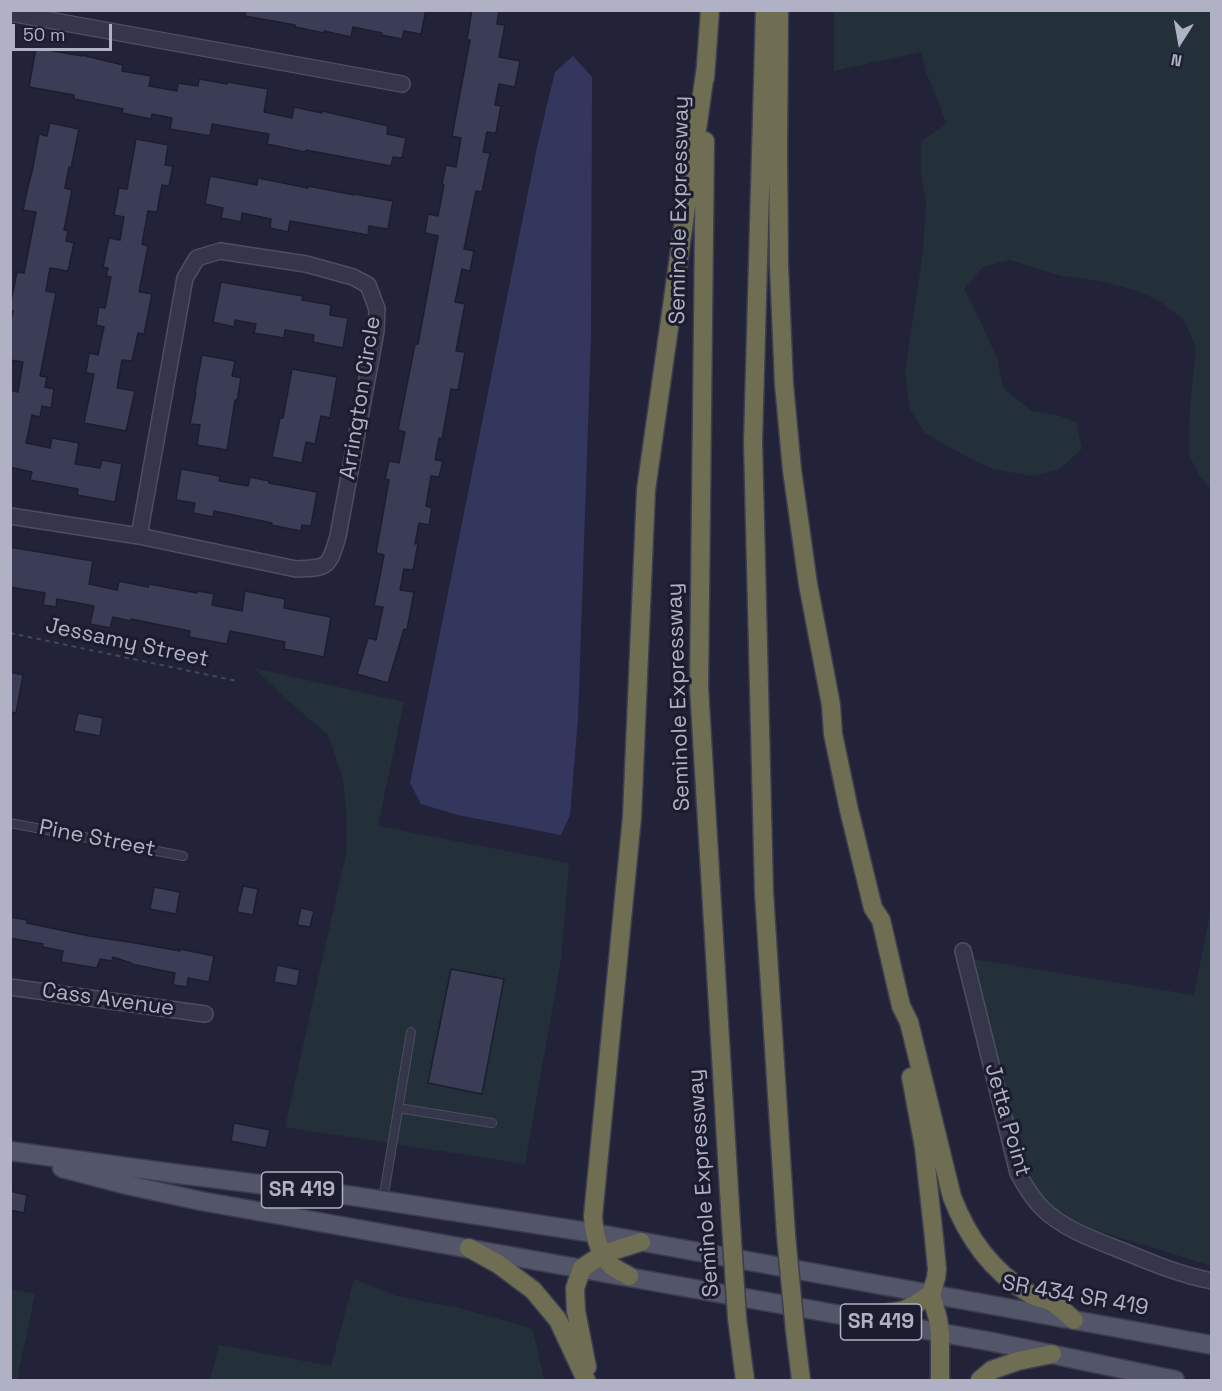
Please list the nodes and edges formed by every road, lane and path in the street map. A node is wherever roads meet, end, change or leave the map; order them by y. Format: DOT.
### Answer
graph roads {
  1 [pos="710,10"];
  2 [pos="765,10"];
  3 [pos="779,10"];
  4 [pos="10,12"];
  5 [pos="706,66"];
  6 [pos="402,84"];
  7 [pos="10,516"];
  8 [pos="139,536"];
  9 [pos="10,633"];
  10 [pos="237,681"];
  11 [pos="10,823"];
  12 [pos="183,856"];
  13 [pos="963,951"];
  14 [pos="10,987"];
  15 [pos="901,1006"];
  16 [pos="205,1014"];
  17 [pos="411,1032"];
  18 [pos="398,1108"];
  19 [pos="492,1123"];
  20 [pos="10,1153"];
  21 [pos="383,1200"];
  22 [pos="594,1233"];
  23 [pos="641,1242"];
  24 [pos="469,1248"];
  25 [pos="603,1254"];
  26 [pos="582,1268"];
  27 [pos="629,1276"];
  28 [pos="1212,1281"];
  29 [pos="931,1294"];
  30 [pos="859,1318"];
  31 [pos="1074,1320"];
  32 [pos="940,1332"];
  33 [pos="1212,1345"];
  34 [pos="1052,1354"];
  35 [pos="588,1380"];
  36 [pos="745,1380"];
  37 [pos="801,1380"];
  38 [pos="940,1380"];
  39 [pos="980,1380"];
  40 [pos="1175,1380"];
  1 -- 5 [label="highway, Seminole Expressway"];
  2 -- 37 [label="highway, bridge"];
  3 -- 15 [label="highway"];
  4 -- 6 [label="street"];
  5 -- 22 [label="highway"];
  5 -- 36 [label="highway, Seminole Expressway, bridge"];
  7 -- 8 [label="street, Arrington Circle"];
  8 -- 8 [label="street, Arrington Circle"];
  9 -- 10 [label="path, Jessamy Street"];
  11 -- 12 [label="lane, Pine Street"];
  13 -- 28 [label="street, Jetta Point"];
  14 -- 16 [label="street, Cass Avenue"];
  15 -- 29 [label="highway"];
  15 -- 31 [label="highway"];
  17 -- 18 [label="lane"];
  18 -- 19 [label="lane"];
  18 -- 21 [label="lane"];
  20 -- 21 [label="main road, SR 419"];
  20 -- 24 [label="main road, SR 419"];
  21 -- 22 [label="main road, SR 419"];
  22 -- 23 [label="main road, SR 419"];
  22 -- 25 [label="highway"];
  23 -- 25 [label="highway"];
  23 -- 29 [label="main road, SR 419"];
  24 -- 26 [label="main road, SR 419"];
  24 -- 35 [label="highway"];
  25 -- 26 [label="highway"];
  25 -- 27 [label="highway"];
  26 -- 27 [label="main road, SR 419"];
  26 -- 35 [label="highway"];
  27 -- 30 [label="main road, SR 419"];
  29 -- 30 [label="highway"];
  29 -- 31 [label="main road, SR 434 SR 419"];
  29 -- 32 [label="highway"];
  30 -- 32 [label="main road, SR 419"];
  31 -- 33 [label="main road, SR 434 SR 419"];
  32 -- 34 [label="main road, SR 419"];
  32 -- 38 [label="highway"];
  34 -- 39 [label="highway"];
  34 -- 40 [label="main road, SR 419"];
}
